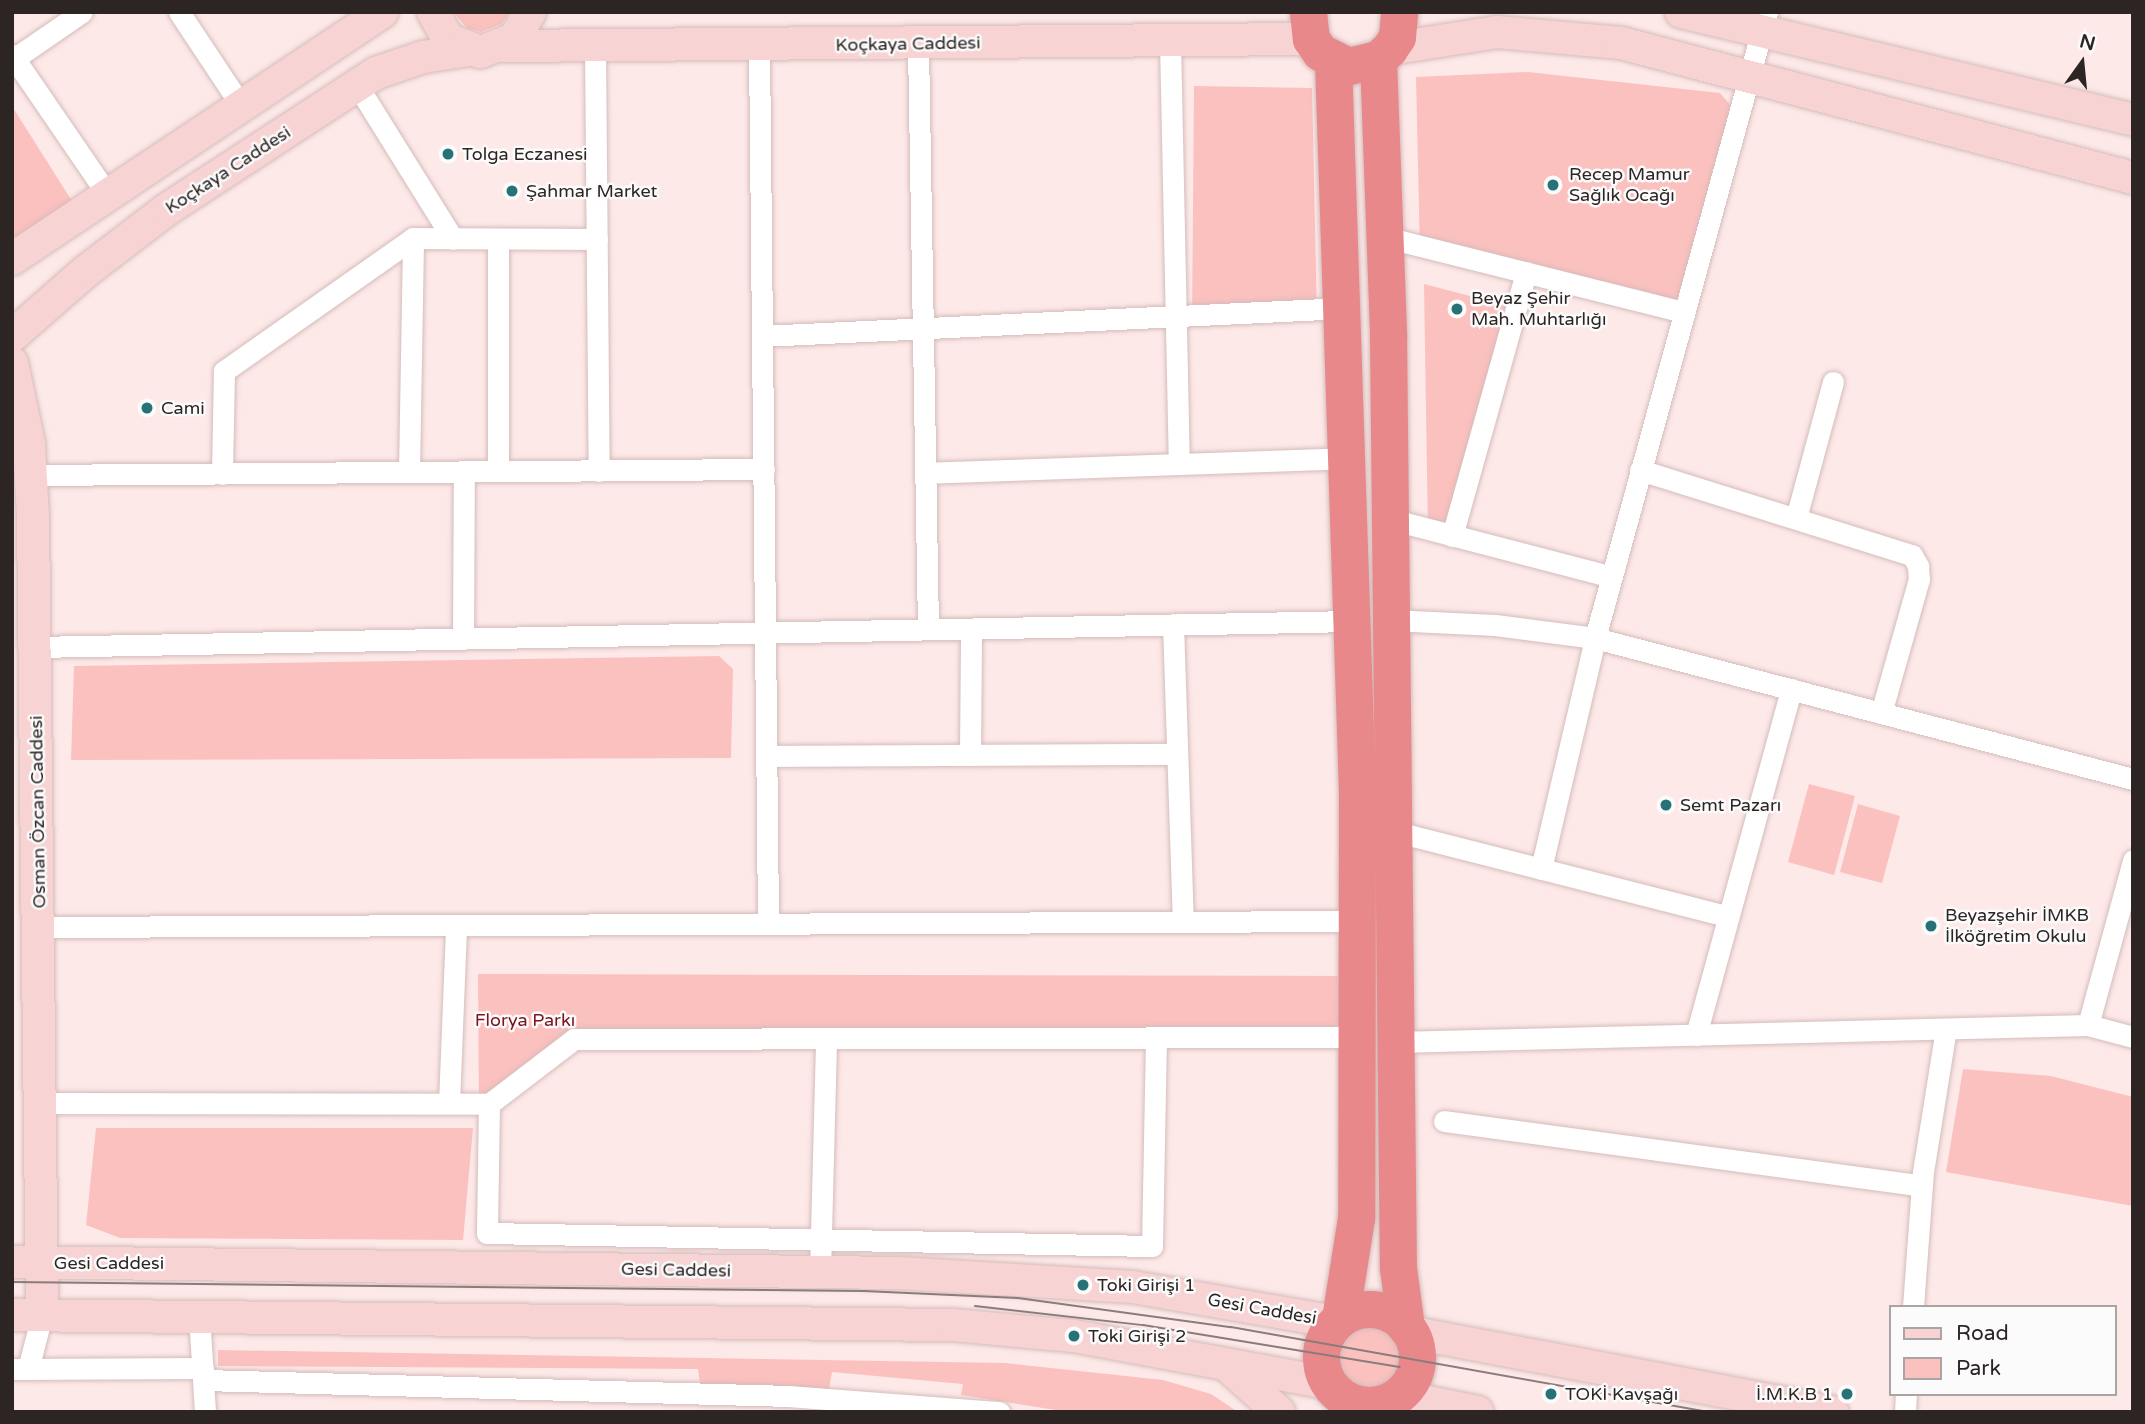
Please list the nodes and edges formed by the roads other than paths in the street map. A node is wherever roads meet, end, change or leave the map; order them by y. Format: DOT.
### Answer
graph roads {
  1 [pos="82,12"];
  2 [pos="179,12"];
  3 [pos="382,12"];
  4 [pos="433,12"];
  5 [pos="530,12"];
  6 [pos="1399,12"];
  7 [pos="1681,12"];
  8 [pos="1764,20"];
  9 [pos="1591,25"];
  10 [pos="1318,37"];
  11 [pos="1171,41"];
  12 [pos="918,44"];
  13 [pos="504,46"];
  14 [pos="759,46"];
  15 [pos="595,47"];
  16 [pos="469,50"];
  17 [pos="1384,54"];
  18 [pos="14,56"];
  19 [pos="1748,74"];
  20 [pos="357,85"];
  21 [pos="242,107"];
  22 [pos="2133,120"];
  23 [pos="2133,177"];
  24 [pos="108,195"];
  25 [pos="1385,237"];
  26 [pos="413,239"];
  27 [pos="453,239"];
  28 [pos="498,239"];
  29 [pos="597,239"];
  30 [pos="12,259"];
  31 [pos="1526,272"];
  32 [pos="1345,308"];
  33 [pos="1683,312"];
  34 [pos="1176,316"];
  35 [pos="922,328"];
  36 [pos="12,336"];
  37 [pos="762,336"];
  38 [pos="12,363"];
  39 [pos="1833,382"];
  40 [pos="1349,458"];
  41 [pos="1179,464"];
  42 [pos="764,469"];
  43 [pos="1640,470"];
  44 [pos="464,471"];
  45 [pos="498,471"];
  46 [pos="599,471"];
  47 [pos="409,472"];
  48 [pos="925,473"];
  49 [pos="222,474"];
  50 [pos="32,475"];
  51 [pos="1796,518"];
  52 [pos="1390,519"];
  53 [pos="1452,536"];
  54 [pos="1612,577"];
  55 [pos="1391,620"];
  56 [pos="1353,621"];
  57 [pos="1173,624"];
  58 [pos="928,629"];
  59 [pos="971,629"];
  60 [pos="765,632"];
  61 [pos="1595,638"];
  62 [pos="463,639"];
  63 [pos="24,647"];
  64 [pos="1791,689"];
  65 [pos="1881,713"];
  66 [pos="1175,754"];
  67 [pos="971,755"];
  68 [pos="766,756"];
  69 [pos="2133,779"];
  70 [pos="1393,831"];
  71 [pos="1541,869"];
  72 [pos="2131,872"];
  73 [pos="1727,916"];
  74 [pos="1183,921"];
  75 [pos="1357,921"];
  76 [pos="768,923"];
  77 [pos="456,925"];
  78 [pos="40,927"];
  79 [pos="2088,1025"];
  80 [pos="1946,1029"];
  81 [pos="1696,1035"];
  82 [pos="1156,1037"];
  83 [pos="1356,1037"];
  84 [pos="2133,1037"];
  85 [pos="826,1038"];
  86 [pos="1395,1042"];
  87 [pos="43,1103"];
  88 [pos="449,1103"];
  89 [pos="489,1104"];
  90 [pos="1444,1121"];
  91 [pos="1922,1185"];
  92 [pos="821,1239"];
  93 [pos="27,1262"];
  94 [pos="820,1272"];
  95 [pos="1913,1305"];
  96 [pos="199,1314"];
  97 [pos="27,1315"];
  98 [pos="1338,1320"];
  99 [pos="1408,1329"];
  100 [pos="1226,1365"];
  101 [pos="20,1369"];
  102 [pos="203,1374"];
  103 [pos="1331,1394"];
  104 [pos="1395,1402"];
  105 [pos="706,1403"];
  106 [pos="205,1412"];
  107 [pos="999,1412"];
  108 [pos="1279,1412"];
  109 [pos="1478,1412"];
  110 [pos="1833,1412"];
  1 -- 18 [label="street"];
  2 -- 21 [label="street"];
  3 -- 21 [label="main road"];
  4 -- 16 [label="main road"];
  5 -- 13 [label="main road"];
  6 -- 17 [label="highway"];
  7 -- 8 [label="main road"];
  8 -- 19 [label="street"];
  8 -- 22 [label="main road"];
  9 -- 17 [label="main road"];
  9 -- 19 [label="main road"];
  10 -- 11 [label="main road, Koçkaya Caddesi"];
  10 -- 17 [label="highway"];
  10 -- 32 [label="highway"];
  11 -- 12 [label="main road, Koçkaya Caddesi"];
  11 -- 34 [label="street"];
  12 -- 14 [label="main road, Koçkaya Caddesi"];
  12 -- 35 [label="street"];
  13 -- 15 [label="main road, Koçkaya Caddesi"];
  13 -- 16 [label="main road, Koçkaya Caddesi"];
  14 -- 15 [label="main road, Koçkaya Caddesi"];
  14 -- 37 [label="street"];
  15 -- 29 [label="street"];
  16 -- 20 [label="main road, Koçkaya Caddesi"];
  17 -- 25 [label="highway"];
  18 -- 24 [label="street"];
  19 -- 23 [label="main road"];
  19 -- 33 [label="street"];
  20 -- 27 [label="street"];
  20 -- 36 [label="main road, Koçkaya Caddesi"];
  21 -- 24 [label="main road"];
  24 -- 30 [label="main road"];
  25 -- 31 [label="street"];
  25 -- 52 [label="highway"];
  26 -- 27 [label="street"];
  26 -- 47 [label="street"];
  26 -- 49 [label="street"];
  27 -- 28 [label="street"];
  28 -- 29 [label="street"];
  28 -- 45 [label="street"];
  29 -- 46 [label="street"];
  31 -- 33 [label="street"];
  31 -- 53 [label="street"];
  32 -- 34 [label="street"];
  32 -- 40 [label="highway"];
  33 -- 43 [label="street"];
  34 -- 35 [label="street"];
  34 -- 41 [label="street"];
  35 -- 37 [label="street"];
  35 -- 48 [label="street"];
  37 -- 42 [label="street"];
  38 -- 50 [label="main road, Osman Özcan Caddesi"];
  39 -- 51 [label="street"];
  40 -- 41 [label="street"];
  40 -- 56 [label="highway"];
  41 -- 48 [label="street"];
  42 -- 46 [label="street"];
  42 -- 60 [label="street"];
  43 -- 51 [label="street"];
  43 -- 54 [label="street"];
  44 -- 45 [label="street"];
  44 -- 47 [label="street"];
  44 -- 62 [label="street"];
  45 -- 46 [label="street"];
  47 -- 49 [label="street"];
  48 -- 58 [label="street"];
  49 -- 50 [label="street"];
  50 -- 63 [label="main road, Osman Özcan Caddesi"];
  51 -- 65 [label="street"];
  52 -- 53 [label="street"];
  52 -- 55 [label="highway"];
  53 -- 54 [label="street"];
  54 -- 61 [label="street"];
  55 -- 61 [label="street"];
  55 -- 70 [label="highway"];
  56 -- 57 [label="street"];
  56 -- 75 [label="highway"];
  57 -- 59 [label="street"];
  57 -- 66 [label="street"];
  58 -- 59 [label="street"];
  58 -- 60 [label="street"];
  59 -- 67 [label="street"];
  60 -- 62 [label="street"];
  60 -- 68 [label="street"];
  61 -- 64 [label="street"];
  61 -- 71 [label="street"];
  62 -- 63 [label="street"];
  63 -- 78 [label="main road, Osman Özcan Caddesi"];
  64 -- 65 [label="street"];
  64 -- 73 [label="street"];
  65 -- 69 [label="street"];
  66 -- 67 [label="street"];
  66 -- 74 [label="street"];
  67 -- 68 [label="street"];
  68 -- 76 [label="street"];
  70 -- 71 [label="street"];
  70 -- 86 [label="highway"];
  71 -- 73 [label="street"];
  72 -- 79 [label="street"];
  73 -- 81 [label="street"];
  74 -- 75 [label="street"];
  74 -- 76 [label="street"];
  75 -- 83 [label="highway"];
  76 -- 77 [label="street"];
  77 -- 78 [label="street"];
  77 -- 88 [label="street"];
  78 -- 87 [label="main road, Osman Özcan Caddesi"];
  79 -- 80 [label="street"];
  79 -- 84 [label="street"];
  80 -- 81 [label="street"];
  80 -- 91 [label="street"];
  81 -- 86 [label="street"];
  82 -- 83 [label="street"];
  82 -- 85 [label="street"];
  82 -- 92 [label="street"];
  83 -- 98 [label="highway"];
  85 -- 89 [label="street"];
  85 -- 92 [label="street"];
  86 -- 99 [label="highway"];
  87 -- 88 [label="street"];
  87 -- 93 [label="main road, Osman Özcan Caddesi"];
  88 -- 89 [label="street"];
  89 -- 92 [label="street"];
  90 -- 91 [label="street"];
  91 -- 95 [label="street"];
  92 -- 94 [label="street"];
  93 -- 94 [label="main road, Gesi Caddesi"];
  93 -- 97 [label="main road, Osman Özcan Caddesi"];
  94 -- 98 [label="main road, Gesi Caddesi"];
  96 -- 97 [label="main road"];
  96 -- 100 [label="main road"];
  96 -- 102 [label="street"];
  97 -- 101 [label="street"];
  98 -- 99 [label="highway"];
  98 -- 103 [label="highway"];
  99 -- 104 [label="highway"];
  99 -- 110 [label="main road"];
  100 -- 103 [label="main road"];
  100 -- 108 [label="main road"];
  101 -- 102 [label="street"];
  102 -- 105 [label="street"];
  102 -- 106 [label="street"];
  103 -- 104 [label="highway"];
  104 -- 109 [label="main road"];
  105 -- 107 [label="street"];
}
